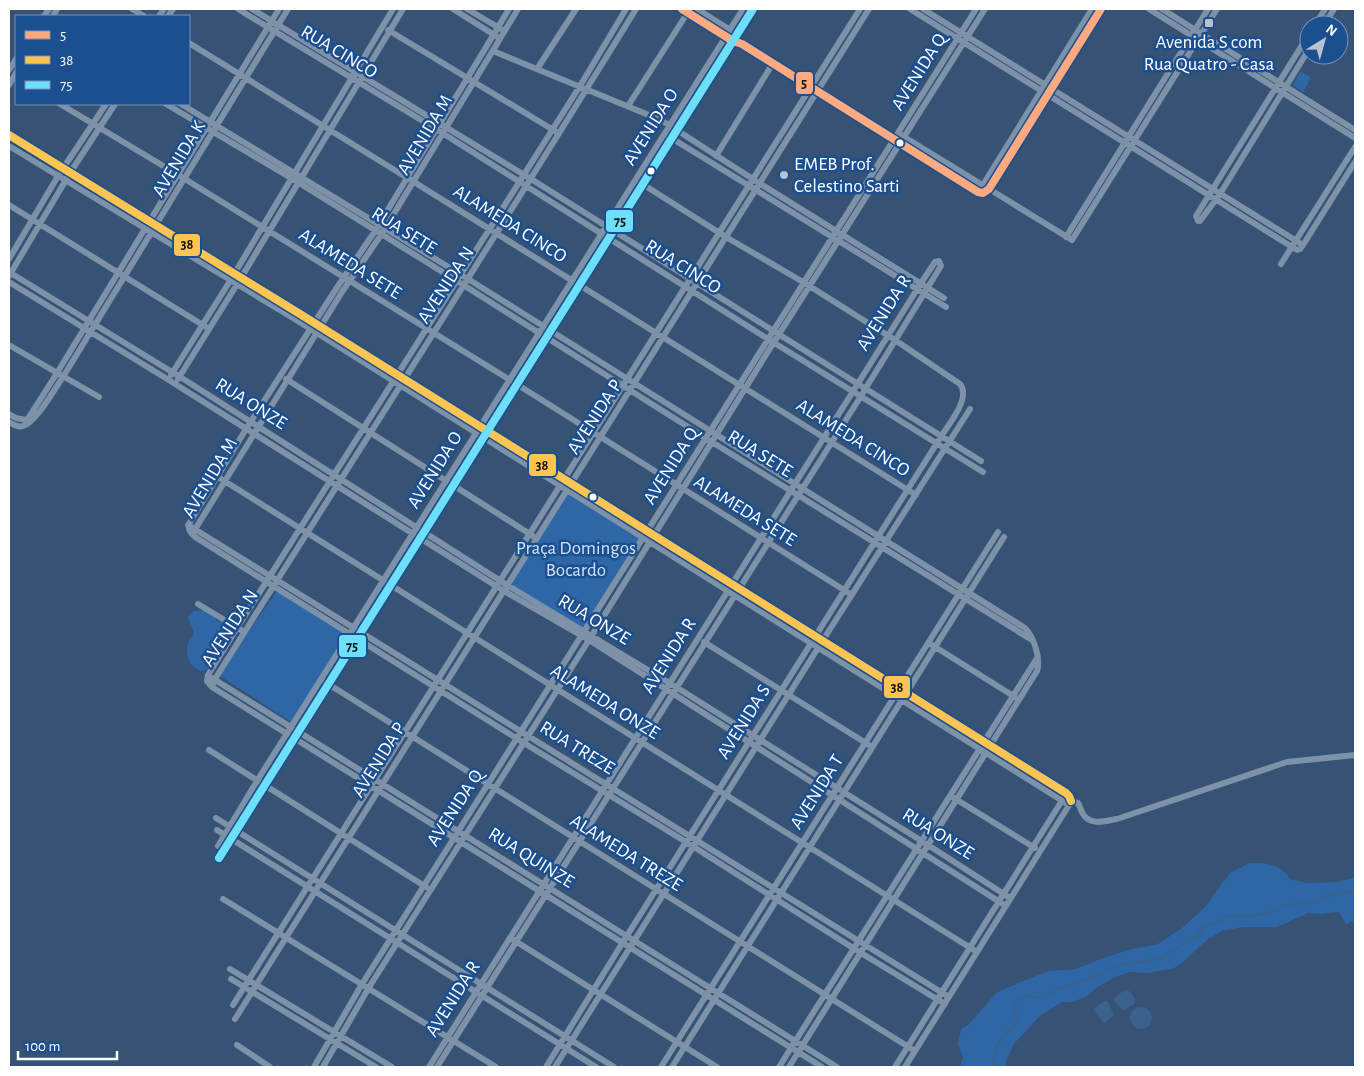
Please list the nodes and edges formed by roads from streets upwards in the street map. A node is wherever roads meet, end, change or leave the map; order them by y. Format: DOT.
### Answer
graph roads {
  1 [pos="238,9"];
  2 [pos="252,9"];
  3 [pos="280,9"];
  4 [pos="288,9"];
  5 [pos="393,9"];
  6 [pos="403,9"];
  7 [pos="453,9"];
  8 [pos="467,9"];
  9 [pos="509,9"];
  10 [pos="518,9"];
  11 [pos="576,9"];
  12 [pos="626,9"];
  13 [pos="636,9"];
  14 [pos="697,9"];
  15 [pos="743,9"];
  16 [pos="753,9"];
  17 [pos="860,9"];
  18 [pos="869,9"];
  19 [pos="910,9"];
  20 [pos="924,9"];
  21 [pos="976,9"];
  22 [pos="985,9"];
  23 [pos="1092,9"];
  24 [pos="1101,9"];
  25 [pos="1149,9"];
  26 [pos="1162,9"];
  27 [pos="1208,9"];
  28 [pos="1218,9"];
  29 [pos="685,10"];
  30 [pos="270,24"];
  31 [pos="382,27"];
  32 [pos="497,27"];
  33 [pos="277,28"];
  34 [pos="730,29"];
  35 [pos="390,31"];
  36 [pos="504,31"];
  37 [pos="1194,33"];
  38 [pos="493,34"];
  39 [pos="959,35"];
  40 [pos="726,36"];
  41 [pos="842,36"];
  42 [pos="1200,37"];
  43 [pos="500,38"];
  44 [pos="735,38"];
  45 [pos="849,40"];
  46 [pos="966,40"];
  47 [pos="190,45"];
  48 [pos="1299,50"];
  49 [pos="493,51"];
  50 [pos="772,63"];
  51 [pos="1299,65"];
  52 [pos="537,69"];
  53 [pos="1170,71"];
  54 [pos="13,73"];
  55 [pos="240,74"];
  56 [pos="354,75"];
  57 [pos="1177,75"];
  58 [pos="246,78"];
  59 [pos="361,79"];
  60 [pos="467,79"];
  61 [pos="474,82"];
  62 [pos="9,85"];
  63 [pos="1277,85"];
  64 [pos="580,86"];
  65 [pos="811,86"];
  66 [pos="1043,88"];
  67 [pos="587,89"];
  68 [pos="1284,89"];
  69 [pos="818,90"];
  70 [pos="1050,92"];
  71 [pos="920,98"];
  72 [pos="927,102"];
  73 [pos="62,105"];
  74 [pos="105,105"];
  75 [pos="114,105"];
  76 [pos="168,105"];
  77 [pos="183,105"];
  78 [pos="628,106"];
  79 [pos="210,122"];
  80 [pos="94,125"];
  81 [pos="217,126"];
  82 [pos="323,126"];
  83 [pos="438,126"];
  84 [pos="670,126"];
  85 [pos="100,129"];
  86 [pos="206,129"];
  87 [pos="330,130"];
  88 [pos="445,130"];
  89 [pos="552,130"];
  90 [pos="677,130"];
  91 [pos="1355,130"];
  92 [pos="213,133"];
  93 [pos="559,134"];
  94 [pos="665,134"];
  95 [pos="9,135"];
  96 [pos="901,135"];
  97 [pos="671,138"];
  98 [pos="1355,138"];
  99 [pos="894,139"];
  100 [pos="1127,140"];
  101 [pos="901,143"];
  102 [pos="1134,144"];
  103 [pos="9,146"];
  104 [pos="1355,147"];
  105 [pos="716,156"];
  106 [pos="1355,162"];
  107 [pos="63,169"];
  108 [pos="70,173"];
  109 [pos="178,175"];
  110 [pos="293,175"];
  111 [pos="58,176"];
  112 [pos="407,177"];
  113 [pos="522,178"];
  114 [pos="185,179"];
  115 [pos="752,179"];
  116 [pos="301,180"];
  117 [pos="636,180"];
  118 [pos="66,181"];
  119 [pos="414,182"];
  120 [pos="529,183"];
  121 [pos="759,183"];
  122 [pos="643,185"];
  123 [pos="983,185"];
  124 [pos="748,186"];
  125 [pos="755,190"];
  126 [pos="988,191"];
  127 [pos="978,192"];
  128 [pos="1210,192"];
  129 [pos="1218,197"];
  130 [pos="9,205"];
  131 [pos="32,219"];
  132 [pos="149,222"];
  133 [pos="40,224"];
  134 [pos="156,226"];
  135 [pos="606,226"];
  136 [pos="262,227"];
  137 [pos="377,228"];
  138 [pos="145,229"];
  139 [pos="490,229"];
  140 [pos="613,230"];
  141 [pos="269,231"];
  142 [pos="383,232"];
  143 [pos="152,233"];
  144 [pos="496,233"];
  145 [pos="602,233"];
  146 [pos="719,233"];
  147 [pos="840,233"];
  148 [pos="608,237"];
  149 [pos="726,237"];
  150 [pos="1066,237"];
  151 [pos="832,238"];
  152 [pos="839,242"];
  153 [pos="1297,246"];
  154 [pos="704,257"];
  155 [pos="9,259"];
  156 [pos="711,261"];
  157 [pos="938,264"];
  158 [pos="1281,264"];
  159 [pos="118,272"];
  160 [pos="9,274"];
  161 [pos="234,274"];
  162 [pos="125,276"];
  163 [pos="241,278"];
  164 [pos="343,278"];
  165 [pos="458,278"];
  166 [pos="690,279"];
  167 [pos="572,280"];
  168 [pos="230,281"];
  169 [pos="9,282"];
  170 [pos="350,282"];
  171 [pos="465,282"];
  172 [pos="697,283"];
  173 [pos="807,284"];
  174 [pos="237,285"];
  175 [pos="579,285"];
  176 [pos="925,285"];
  177 [pos="685,286"];
  178 [pos="692,290"];
  179 [pos="920,291"];
  180 [pos="944,298"];
  181 [pos="946,307"];
  182 [pos="314,322"];
  183 [pos="91,323"];
  184 [pos="202,325"];
  185 [pos="321,327"];
  186 [pos="84,328"];
  187 [pos="209,329"];
  188 [pos="310,329"];
  189 [pos="426,329"];
  190 [pos="542,329"];
  191 [pos="90,332"];
  192 [pos="317,333"];
  193 [pos="432,333"];
  194 [pos="656,333"];
  195 [pos="776,333"];
  196 [pos="549,334"];
  197 [pos="888,336"];
  198 [pos="663,337"];
  199 [pos="771,340"];
  200 [pos="895,340"];
  201 [pos="9,345"];
  202 [pos="172,372"];
  203 [pos="60,375"];
  204 [pos="281,376"];
  205 [pos="180,377"];
  206 [pos="168,380"];
  207 [pos="288,380"];
  208 [pos="398,380"];
  209 [pos="510,380"];
  210 [pos="625,382"];
  211 [pos="858,383"];
  212 [pos="175,384"];
  213 [pos="516,384"];
  214 [pos="632,386"];
  215 [pos="742,387"];
  216 [pos="866,388"];
  217 [pos="854,391"];
  218 [pos="861,396"];
  219 [pos="99,397"];
  220 [pos="970,408"];
  221 [pos="9,414"];
  222 [pos="9,422"];
  223 [pos="27,422"];
  224 [pos="251,422"];
  225 [pos="480,426"];
  226 [pos="258,427"];
  227 [pos="363,428"];
  228 [pos="246,429"];
  229 [pos="370,432"];
  230 [pos="709,432"];
  231 [pos="476,433"];
  232 [pos="254,434"];
  233 [pos="485,434"];
  234 [pos="942,435"];
  235 [pos="596,436"];
  236 [pos="716,436"];
  237 [pos="705,438"];
  238 [pos="824,438"];
  239 [pos="950,440"];
  240 [pos="712,442"];
  241 [pos="832,442"];
  242 [pos="938,443"];
  243 [pos="945,447"];
  244 [pos="981,461"];
  245 [pos="983,472"];
  246 [pos="334,475"];
  247 [pos="218,477"];
  248 [pos="340,479"];
  249 [pos="446,480"];
  250 [pos="224,481"];
  251 [pos="567,481"];
  252 [pos="330,482"];
  253 [pos="795,484"];
  254 [pos="453,485"];
  255 [pos="336,486"];
  256 [pos="679,487"];
  257 [pos="563,488"];
  258 [pos="908,490"];
  259 [pos="791,491"];
  260 [pos="800,492"];
  261 [pos="916,495"];
  262 [pos="191,526"];
  263 [pos="417,528"];
  264 [pos="300,529"];
  265 [pos="647,531"];
  266 [pos="424,532"];
  267 [pos="998,532"];
  268 [pos="307,533"];
  269 [pos="413,534"];
  270 [pos="529,534"];
  271 [pos="654,535"];
  272 [pos="195,537"];
  273 [pos="1004,537"];
  274 [pos="420,538"];
  275 [pos="536,538"];
  276 [pos="642,538"];
  277 [pos="761,538"];
  278 [pos="877,540"];
  279 [pos="649,543"];
  280 [pos="768,543"];
  281 [pos="885,544"];
  282 [pos="991,544"];
  283 [pos="997,548"];
  284 [pos="270,575"];
  285 [pos="278,580"];
  286 [pos="383,581"];
  287 [pos="266,582"];
  288 [pos="498,583"];
  289 [pos="732,584"];
  290 [pos="274,586"];
  291 [pos="391,586"];
  292 [pos="505,588"];
  293 [pos="740,589"];
  294 [pos="727,591"];
  295 [pos="844,591"];
  296 [pos="962,592"];
  297 [pos="852,595"];
  298 [pos="735,596"];
  299 [pos="968,596"];
  300 [pos="198,604"];
  301 [pos="354,627"];
  302 [pos="237,628"];
  303 [pos="244,632"];
  304 [pos="361,632"];
  305 [pos="467,633"];
  306 [pos="350,634"];
  307 [pos="583,634"];
  308 [pos="815,636"];
  309 [pos="357,638"];
  310 [pos="474,638"];
  311 [pos="591,638"];
  312 [pos="698,638"];
  313 [pos="822,641"];
  314 [pos="705,643"];
  315 [pos="929,643"];
  316 [pos="811,644"];
  317 [pos="936,647"];
  318 [pos="818,648"];
  319 [pos="1037,658"];
  320 [pos="211,677"];
  321 [pos="438,679"];
  322 [pos="321,680"];
  323 [pos="670,683"];
  324 [pos="328,684"];
  325 [pos="444,684"];
  326 [pos="433,686"];
  327 [pos="550,686"];
  328 [pos="212,687"];
  329 [pos="676,688"];
  330 [pos="900,689"];
  331 [pos="440,690"];
  332 [pos="557,690"];
  333 [pos="665,690"];
  334 [pos="781,691"];
  335 [pos="907,693"];
  336 [pos="672,694"];
  337 [pos="788,696"];
  338 [pos="895,696"];
  339 [pos="1013,696"];
  340 [pos="902,700"];
  341 [pos="1019,700"];
  342 [pos="291,727"];
  343 [pos="298,731"];
  344 [pos="522,731"];
  345 [pos="405,732"];
  346 [pos="287,734"];
  347 [pos="528,735"];
  348 [pos="753,735"];
  349 [pos="412,737"];
  350 [pos="293,738"];
  351 [pos="635,738"];
  352 [pos="517,739"];
  353 [pos="761,740"];
  354 [pos="984,741"];
  355 [pos="642,742"];
  356 [pos="749,742"];
  357 [pos="524,743"];
  358 [pos="866,743"];
  359 [pos="991,746"];
  360 [pos="757,747"];
  361 [pos="872,747"];
  362 [pos="979,748"];
  363 [pos="210,750"];
  364 [pos="986,753"];
  365 [pos="1355,755"];
  366 [pos="257,780"];
  367 [pos="379,782"];
  368 [pos="606,783"];
  369 [pos="264,785"];
  370 [pos="371,786"];
  371 [pos="491,787"];
  372 [pos="613,788"];
  373 [pos="602,790"];
  374 [pos="719,790"];
  375 [pos="378,791"];
  376 [pos="835,792"];
  377 [pos="844,792"];
  378 [pos="1066,793"];
  379 [pos="609,795"];
  380 [pos="726,795"];
  381 [pos="950,795"];
  382 [pos="840,799"];
  383 [pos="957,800"];
  384 [pos="1062,800"];
  385 [pos="1070,803"];
  386 [pos="216,818"];
  387 [pos="229,827"];
  388 [pos="217,830"];
  389 [pos="236,831"];
  390 [pos="458,831"];
  391 [pos="340,834"];
  392 [pos="225,835"];
  393 [pos="465,835"];
  394 [pos="690,835"];
  395 [pos="572,837"];
  396 [pos="347,838"];
  397 [pos="454,838"];
  398 [pos="231,839"];
  399 [pos="698,840"];
  400 [pos="922,840"];
  401 [pos="460,842"];
  402 [pos="579,842"];
  403 [pos="686,842"];
  404 [pos="803,842"];
  405 [pos="928,844"];
  406 [pos="218,846"];
  407 [pos="694,847"];
  408 [pos="810,847"];
  409 [pos="1033,847"];
  410 [pos="920,850"];
  411 [pos="1040,851"];
  412 [pos="219,858"];
  413 [pos="312,880"];
  414 [pos="543,883"];
  415 [pos="319,884"];
  416 [pos="424,886"];
  417 [pos="308,887"];
  418 [pos="550,887"];
  419 [pos="774,888"];
  420 [pos="430,890"];
  421 [pos="539,890"];
  422 [pos="656,890"];
  423 [pos="314,891"];
  424 [pos="781,892"];
  425 [pos="1004,893"];
  426 [pos="546,894"];
  427 [pos="664,894"];
  428 [pos="770,895"];
  429 [pos="887,896"];
  430 [pos="1010,898"];
  431 [pos="223,899"];
  432 [pos="777,899"];
  433 [pos="894,900"];
  434 [pos="999,901"];
  435 [pos="1006,906"];
  436 [pos="395,931"];
  437 [pos="278,933"];
  438 [pos="402,936"];
  439 [pos="627,936"];
  440 [pos="285,937"];
  441 [pos="509,937"];
  442 [pos="390,939"];
  443 [pos="635,941"];
  444 [pos="859,941"];
  445 [pos="397,942"];
  446 [pos="516,942"];
  447 [pos="623,942"];
  448 [pos="740,942"];
  449 [pos="748,946"];
  450 [pos="865,946"];
  451 [pos="631,947"];
  452 [pos="970,947"];
  453 [pos="854,948"];
  454 [pos="977,952"];
  455 [pos="861,953"];
  456 [pos="230,969"];
  457 [pos="231,979"];
  458 [pos="249,980"];
  459 [pos="256,984"];
  460 [pos="362,984"];
  461 [pos="480,984"];
  462 [pos="244,987"];
  463 [pos="368,988"];
  464 [pos="486,988"];
  465 [pos="711,988"];
  466 [pos="594,990"];
  467 [pos="251,992"];
  468 [pos="718,993"];
  469 [pos="478,994"];
  470 [pos="601,995"];
  471 [pos="707,995"];
  472 [pos="825,995"];
  473 [pos="940,996"];
  474 [pos="714,999"];
  475 [pos="832,999"];
  476 [pos="947,1000"];
  477 [pos="233,1005"];
  478 [pos="234,1019"];
  479 [pos="336,1032"];
  480 [pos="342,1036"];
  481 [pos="565,1037"];
  482 [pos="331,1039"];
  483 [pos="450,1039"];
  484 [pos="572,1041"];
  485 [pos="796,1041"];
  486 [pos="677,1042"];
  487 [pos="338,1043"];
  488 [pos="237,1045"];
  489 [pos="560,1045"];
  490 [pos="803,1046"];
  491 [pos="684,1047"];
  492 [pos="908,1047"];
  493 [pos="791,1048"];
  494 [pos="567,1049"];
  495 [pos="915,1051"];
  496 [pos="798,1052"];
  497 [pos="270,1067"];
  498 [pos="314,1067"];
  499 [pos="324,1067"];
  500 [pos="376,1067"];
  501 [pos="392,1067"];
  502 [pos="429,1067"];
  503 [pos="437,1067"];
  504 [pos="496,1067"];
  505 [pos="546,1067"];
  506 [pos="555,1067"];
  507 [pos="596,1067"];
  508 [pos="614,1067"];
  509 [pos="661,1067"];
  510 [pos="672,1067"];
  511 [pos="717,1067"];
  512 [pos="779,1067"];
  513 [pos="789,1067"];
  514 [pos="822,1067"];
  515 [pos="837,1067"];
  516 [pos="895,1067"];
  517 [pos="905,1067"];
  1 -- 30 [label="street, RUA CINCO"];
  2 -- 30 [label="street, RUA CINCO"];
  3 -- 30 [label="street, AVENIDA K"];
  4 -- 33 [label="street, AVENIDA K"];
  5 -- 31 [label="street"];
  6 -- 35 [label="street"];
  7 -- 38 [label="street"];
  8 -- 32 [label="street"];
  9 -- 32 [label="street, AVENIDA M"];
  10 -- 36 [label="street, AVENIDA M"];
  11 -- 52 [label="street"];
  12 -- 64 [label="street, AVENIDA N"];
  13 -- 67 [label="street, AVENIDA N"];
  14 -- 34 [label="street"];
  15 -- 34 [label="street, AVENIDA O"];
  16 -- 44 [label="street, AVENIDA O"];
  17 -- 41 [label="street, AVENIDA P"];
  18 -- 45 [label="street, AVENIDA P"];
  19 -- 39 [label="street"];
  20 -- 39 [label="street"];
  21 -- 39 [label="street, AVENIDA Q"];
  22 -- 46 [label="street, AVENIDA Q"];
  23 -- 66 [label="street"];
  24 -- 70 [label="street"];
  25 -- 37 [label="street"];
  26 -- 37 [label="street"];
  27 -- 37 [label="street"];
  28 -- 42 [label="street"];
  29 -- 40 [label="street"];
  29 -- 78 [label="street"];
  30 -- 33 [label="street, RUA CINCO"];
  30 -- 55 [label="street, AVENIDA K"];
  31 -- 35 [label="street"];
  31 -- 56 [label="street"];
  32 -- 36 [label="street"];
  32 -- 38 [label="street, AVENIDA M"];
  33 -- 56 [label="street, RUA CINCO"];
  33 -- 58 [label="street, AVENIDA K"];
  34 -- 40 [label="street, AVENIDA O"];
  34 -- 44 [label="street"];
  35 -- 59 [label="street"];
  35 -- 60 [label="street"];
  36 -- 43 [label="street, AVENIDA M"];
  37 -- 42 [label="street"];
  37 -- 53 [label="street"];
  38 -- 43 [label="street"];
  38 -- 60 [label="street, AVENIDA M"];
  39 -- 46 [label="street"];
  39 -- 71 [label="street, AVENIDA Q"];
  40 -- 44 [label="street"];
  40 -- 84 [label="street, AVENIDA O"];
  41 -- 45 [label="street"];
  41 -- 65 [label="street, AVENIDA P"];
  42 -- 57 [label="street"];
  42 -- 63 [label="street"];
  43 -- 49 [label="street, AVENIDA M"];
  44 -- 50 [label="street"];
  44 -- 90 [label="street, AVENIDA O"];
  45 -- 69 [label="street, AVENIDA P"];
  46 -- 66 [label="street"];
  46 -- 72 [label="street, AVENIDA Q"];
  47 -- 55 [label="street, ALAMEDA CINCO"];
  48 -- 63 [label="street"];
  49 -- 52 [label="street"];
  49 -- 61 [label="street, AVENIDA M"];
  50 -- 65 [label="street"];
  50 -- 105 [label="street"];
  51 -- 68 [label="street"];
  52 -- 64 [label="street"];
  53 -- 57 [label="street"];
  53 -- 100 [label="street"];
  54 -- 62 [label="street"];
  55 -- 58 [label="street, ALAMEDA CINCO"];
  55 -- 79 [label="street, AVENIDA K"];
  56 -- 59 [label="street, RUA CINCO"];
  56 -- 82 [label="street"];
  57 -- 102 [label="street"];
  58 -- 81 [label="street, AVENIDA K"];
  58 -- 82 [label="street, ALAMEDA CINCO"];
  59 -- 83 [label="street, RUA CINCO"];
  59 -- 87 [label="street"];
  60 -- 61 [label="street"];
  60 -- 83 [label="street, AVENIDA M"];
  61 -- 88 [label="street, AVENIDA M"];
  61 -- 89 [label="street"];
  63 -- 68 [label="street"];
  63 -- 128 [label="street"];
  64 -- 67 [label="street"];
  64 -- 89 [label="street, AVENIDA N"];
  65 -- 69 [label="street"];
  65 -- 115 [label="street, AVENIDA P"];
  66 -- 70 [label="street"];
  66 -- 123 [label="street"];
  67 -- 78 [label="street"];
  67 -- 93 [label="street, AVENIDA N"];
  68 -- 91 [label="street"];
  68 -- 98 [label="street"];
  68 -- 129 [label="street"];
  69 -- 99 [label="street"];
  69 -- 121 [label="street, AVENIDA P"];
  70 -- 100 [label="street"];
  70 -- 126 [label="street"];
  71 -- 72 [label="street"];
  71 -- 96 [label="street, AVENIDA Q"];
  72 -- 96 [label="street, AVENIDA Q"];
  73 -- 80 [label="street, ALAMEDA SETE"];
  74 -- 80 [label="street"];
  75 -- 85 [label="street"];
  76 -- 86 [label="street, RUA SETE"];
  77 -- 79 [label="street, RUA SETE"];
  78 -- 84 [label="street"];
  79 -- 81 [label="street, RUA SETE"];
  79 -- 86 [label="street, AVENIDA K"];
  80 -- 85 [label="street, ALAMEDA SETE"];
  80 -- 107 [label="street"];
  81 -- 92 [label="street, AVENIDA K"];
  81 -- 110 [label="street, RUA SETE"];
  82 -- 87 [label="street, ALAMEDA CINCO"];
  82 -- 110 [label="street"];
  83 -- 88 [label="street, RUA CINCO"];
  83 -- 112 [label="street, AVENIDA M"];
  84 -- 90 [label="street"];
  84 -- 94 [label="street, AVENIDA O"];
  85 -- 108 [label="street"];
  85 -- 109 [label="street, ALAMEDA SETE"];
  86 -- 92 [label="street, RUA SETE"];
  86 -- 109 [label="street, AVENIDA K"];
  87 -- 112 [label="street, ALAMEDA CINCO"];
  87 -- 116 [label="street"];
  88 -- 113 [label="street, RUA CINCO"];
  88 -- 119 [label="street, AVENIDA M"];
  89 -- 93 [label="street"];
  89 -- 113 [label="street, AVENIDA N"];
  90 -- 97 [label="street, AVENIDA O"];
  90 -- 105 [label="street"];
  92 -- 110 [label="street, RUA SETE"];
  92 -- 114 [label="street, AVENIDA K"];
  93 -- 120 [label="street, AVENIDA N"];
  94 -- 97 [label="street"];
  94 -- 117 [label="street, AVENIDA O"];
  95 -- 107 [label="street"];
  96 -- 99 [label="street, AVENIDA Q"];
  96 -- 101 [label="street, AVENIDA Q"];
  96 -- 123 [label="street"];
  97 -- 122 [label="street, AVENIDA O"];
  97 -- 124 [label="street"];
  99 -- 101 [label="street"];
  99 -- 147 [label="street, AVENIDA Q"];
  100 -- 102 [label="street"];
  100 -- 150 [label="street"];
  101 -- 127 [label="street"];
  101 -- 147 [label="street, AVENIDA Q"];
  102 -- 128 [label="street"];
  102 -- 150 [label="street"];
  103 -- 111 [label="street"];
  104 -- 153 [label="street"];
  105 -- 115 [label="street"];
  106 -- 153 [label="street"];
  107 -- 108 [label="street"];
  107 -- 111 [label="street"];
  108 -- 118 [label="street"];
  108 -- 132 [label="street"];
  109 -- 114 [label="street, ALAMEDA SETE"];
  109 -- 132 [label="street, AVENIDA K"];
  110 -- 116 [label="street, RUA SETE"];
  110 -- 136 [label="street"];
  111 -- 118 [label="street"];
  111 -- 131 [label="street"];
  112 -- 119 [label="street, ALAMEDA CINCO"];
  112 -- 137 [label="street, AVENIDA M"];
  113 -- 120 [label="street, RUA CINCO"];
  113 -- 139 [label="street, AVENIDA N"];
  114 -- 134 [label="street, AVENIDA K"];
  114 -- 136 [label="street, ALAMEDA SETE"];
  115 -- 121 [label="street"];
  115 -- 124 [label="street, AVENIDA P"];
  116 -- 137 [label="street, RUA SETE"];
  116 -- 141 [label="street"];
  117 -- 122 [label="street"];
  117 -- 135 [label="street, AVENIDA O"];
  118 -- 133 [label="street"];
  118 -- 138 [label="street"];
  119 -- 139 [label="street, ALAMEDA CINCO"];
  119 -- 142 [label="street, AVENIDA M"];
  120 -- 135 [label="street, RUA CINCO"];
  120 -- 144 [label="street, AVENIDA N"];
  120 -- 145 [label="street, RUA CINCO"];
  121 -- 125 [label="street, AVENIDA P"];
  121 -- 147 [label="street"];
  122 -- 140 [label="street, AVENIDA O"];
  122 -- 146 [label="street"];
  123 -- 126 [label="street"];
  123 -- 127 [label="street"];
  124 -- 125 [label="street"];
  124 -- 146 [label="street, AVENIDA P"];
  125 -- 149 [label="street, AVENIDA P"];
  125 -- 151 [label="street"];
  126 -- 127 [label="street"];
  126 -- 150 [label="street"];
  128 -- 129 [label="street"];
  128 -- 129 [label="street"];
  129 -- 153 [label="street"];
  130 -- 131 [label="street"];
  131 -- 133 [label="street"];
  131 -- 155 [label="street"];
  132 -- 134 [label="street"];
  132 -- 138 [label="street, AVENIDA K"];
  133 -- 159 [label="street"];
  133 -- 160 [label="street"];
  134 -- 143 [label="street, AVENIDA K"];
  134 -- 161 [label="street"];
  135 -- 140 [label="street, RUA CINCO"];
  135 -- 145 [label="street, AVENIDA O"];
  136 -- 141 [label="street, ALAMEDA SETE"];
  136 -- 161 [label="street"];
  137 -- 142 [label="street, RUA SETE"];
  137 -- 164 [label="street, AVENIDA M"];
  138 -- 143 [label="street"];
  138 -- 159 [label="street, AVENIDA K"];
  139 -- 144 [label="street, ALAMEDA CINCO"];
  139 -- 165 [label="street, AVENIDA N"];
  140 -- 148 [label="street, AVENIDA O"];
  140 -- 166 [label="street, RUA CINCO"];
  141 -- 163 [label="street"];
  141 -- 164 [label="street, ALAMEDA SETE"];
  142 -- 165 [label="street, RUA SETE"];
  142 -- 170 [label="street, AVENIDA M"];
  143 -- 162 [label="street, AVENIDA K"];
  143 -- 168 [label="street"];
  144 -- 167 [label="street, ALAMEDA CINCO"];
  144 -- 171 [label="street, AVENIDA N"];
  145 -- 148 [label="street, RUA CINCO"];
  145 -- 167 [label="street, AVENIDA O"];
  146 -- 149 [label="street"];
  146 -- 154 [label="street, AVENIDA P"];
  147 -- 151 [label="street, AVENIDA Q"];
  147 -- 152 [label="street, AVENIDA Q"];
  147 -- 176 [label="street"];
  148 -- 175 [label="street, AVENIDA O"];
  148 -- 177 [label="street, RUA CINCO"];
  149 -- 156 [label="street, AVENIDA P"];
  149 -- 173 [label="street"];
  151 -- 152 [label="street"];
  151 -- 173 [label="street, AVENIDA Q"];
  152 -- 173 [label="street, AVENIDA Q"];
  152 -- 179 [label="street"];
  153 -- 158 [label="street"];
  154 -- 156 [label="street"];
  154 -- 166 [label="street, AVENIDA P"];
  156 -- 172 [label="street, AVENIDA P"];
  157 -- 176 [label="street, AVENIDA R"];
  159 -- 162 [label="street"];
  159 -- 183 [label="street, AVENIDA K"];
  160 -- 183 [label="street, RUA ONZE"];
  161 -- 163 [label="street"];
  161 -- 168 [label="street"];
  162 -- 183 [label="street, AVENIDA K"];
  162 -- 184 [label="street"];
  163 -- 174 [label="street"];
  163 -- 182 [label="street"];
  164 -- 170 [label="street, ALAMEDA SETE"];
  164 -- 182 [label="street, AVENIDA M"];
  165 -- 171 [label="street, RUA SETE"];
  165 -- 189 [label="street, AVENIDA N"];
  166 -- 172 [label="street, RUA CINCO"];
  166 -- 177 [label="street, AVENIDA P"];
  167 -- 175 [label="street, ALAMEDA CINCO"];
  167 -- 190 [label="street, AVENIDA O"];
  168 -- 174 [label="street"];
  168 -- 184 [label="street"];
  169 -- 186 [label="street, RUA ONZE"];
  170 -- 185 [label="street, AVENIDA M"];
  170 -- 189 [label="street, ALAMEDA SETE"];
  171 -- 190 [label="street, RUA SETE"];
  171 -- 193 [label="street, AVENIDA N"];
  172 -- 178 [label="street, AVENIDA P"];
  172 -- 195 [label="street, RUA CINCO"];
  173 -- 195 [label="street, AVENIDA Q"];
  173 -- 197 [label="street"];
  174 -- 187 [label="street"];
  174 -- 188 [label="street"];
  175 -- 194 [label="street, ALAMEDA CINCO"];
  175 -- 196 [label="street, AVENIDA O"];
  176 -- 179 [label="street, AVENIDA R"];
  176 -- 180 [label="street"];
  177 -- 178 [label="street, RUA CINCO"];
  177 -- 194 [label="street, AVENIDA P"];
  178 -- 198 [label="street, AVENIDA P"];
  178 -- 199 [label="street, RUA CINCO"];
  179 -- 181 [label="street"];
  179 -- 197 [label="street, AVENIDA R"];
  179 -- 200 [label="street, AVENIDA R"];
  182 -- 185 [label="street"];
  182 -- 188 [label="street, AVENIDA M"];
  183 -- 186 [label="street, AVENIDA K"];
  183 -- 191 [label="street, AVENIDA K"];
  183 -- 202 [label="street, RUA ONZE"];
  184 -- 187 [label="street"];
  184 -- 202 [label="street"];
  185 -- 192 [label="street, AVENIDA M"];
  185 -- 208 [label="street"];
  186 -- 191 [label="street, RUA ONZE"];
  186 -- 203 [label="street, AVENIDA K"];
  187 -- 205 [label="street"];
  188 -- 192 [label="street"];
  188 -- 204 [label="street, AVENIDA M"];
  189 -- 193 [label="street, ALAMEDA SETE"];
  189 -- 208 [label="street, AVENIDA N"];
  190 -- 196 [label="street, RUA SETE"];
  190 -- 209 [label="street, AVENIDA O"];
  191 -- 203 [label="street, AVENIDA K"];
  191 -- 206 [label="street, RUA ONZE"];
  192 -- 207 [label="street, AVENIDA M"];
  192 -- 208 [label="street"];
  193 -- 208 [label="street, AVENIDA N"];
  193 -- 209 [label="street, ALAMEDA SETE"];
  194 -- 198 [label="street, ALAMEDA CINCO"];
  194 -- 210 [label="street, AVENIDA P"];
  195 -- 199 [label="street, AVENIDA Q"];
  195 -- 211 [label="street, RUA CINCO"];
  196 -- 210 [label="street, RUA SETE"];
  196 -- 213 [label="street, AVENIDA O"];
  197 -- 200 [label="street"];
  197 -- 211 [label="street, AVENIDA R"];
  198 -- 214 [label="street, AVENIDA P"];
  198 -- 215 [label="street, ALAMEDA CINCO"];
  199 -- 215 [label="street, AVENIDA Q"];
  199 -- 217 [label="street, RUA CINCO"];
  200 -- 216 [label="street, AVENIDA R"];
  200 -- 234 [label="street, AVENIDA S"];
  201 -- 203 [label="street"];
  202 -- 205 [label="street, RUA ONZE"];
  202 -- 206 [label="street"];
  203 -- 219 [label="street"];
  203 -- 223 [label="street, AVENIDA K"];
  204 -- 207 [label="street"];
  204 -- 224 [label="street, AVENIDA M"];
  205 -- 212 [label="street"];
  205 -- 224 [label="street, RUA ONZE"];
  206 -- 212 [label="street, RUA ONZE"];
  207 -- 226 [label="street, AVENIDA M"];
  207 -- 227 [label="street"];
  208 -- 225 [label="street"];
  208 -- 227 [label="street, AVENIDA N"];
  208 -- 229 [label="street, AVENIDA N"];
  208 -- 231 [label="street"];
  209 -- 213 [label="street, ALAMEDA SETE"];
  209 -- 225 [label="street, AVENIDA O"];
  210 -- 214 [label="street, RUA SETE"];
  210 -- 235 [label="street, AVENIDA P"];
  211 -- 216 [label="street, RUA CINCO"];
  211 -- 217 [label="street, AVENIDA R"];
  212 -- 228 [label="street, RUA ONZE"];
  213 -- 233 [label="street, AVENIDA O"];
  213 -- 235 [label="street, ALAMEDA SETE"];
  214 -- 230 [label="street, RUA SETE"];
  214 -- 235 [label="street, AVENIDA P"];
  214 -- 237 [label="street, RUA SETE"];
  215 -- 230 [label="street, AVENIDA Q"];
  215 -- 236 [label="street, AVENIDA Q"];
  215 -- 238 [label="street, ALAMEDA CINCO"];
  216 -- 218 [label="street, AVENIDA R"];
  216 -- 234 [label="street, RUA CINCO"];
  217 -- 218 [label="street, RUA CINCO"];
  217 -- 238 [label="street, AVENIDA R"];
  218 -- 241 [label="street, AVENIDA R"];
  218 -- 242 [label="street, RUA CINCO"];
  220 -- 239 [label="street, AVENIDA S"];
  221 -- 223 [label="street"];
  222 -- 223 [label="street"];
  224 -- 226 [label="street, RUA ONZE"];
  224 -- 228 [label="street, AVENIDA M"];
  225 -- 231 [label="street, AVENIDA O"];
  225 -- 233 [label="street"];
  226 -- 232 [label="street, AVENIDA M"];
  226 -- 246 [label="street, RUA ONZE"];
  227 -- 229 [label="street"];
  227 -- 246 [label="street, AVENIDA N"];
  228 -- 232 [label="street, RUA ONZE"];
  228 -- 247 [label="street, AVENIDA M"];
  229 -- 248 [label="street, AVENIDA N"];
  229 -- 249 [label="street"];
  230 -- 236 [label="street, RUA SETE"];
  230 -- 237 [label="street, AVENIDA Q"];
  231 -- 233 [label="street"];
  231 -- 249 [label="street, AVENIDA O"];
  232 -- 250 [label="street, AVENIDA M"];
  232 -- 252 [label="street, RUA ONZE"];
  233 -- 251 [label="street"];
  233 -- 254 [label="street, AVENIDA O"];
  233 -- 257 [label="street"];
  234 -- 239 [label="street, RUA CINCO"];
  234 -- 242 [label="street, AVENIDA S"];
  235 -- 251 [label="street, AVENIDA P"];
  235 -- 256 [label="street, ALAMEDA SETE"];
  236 -- 240 [label="street, AVENIDA Q"];
  236 -- 253 [label="street, RUA SETE"];
  237 -- 240 [label="street, RUA SETE"];
  237 -- 256 [label="street, AVENIDA Q"];
  238 -- 241 [label="street, ALAMEDA CINCO"];
  238 -- 253 [label="street, AVENIDA R"];
  239 -- 243 [label="street, AVENIDA S"];
  239 -- 244 [label="street, RUA CINCO"];
  240 -- 256 [label="street, AVENIDA Q"];
  240 -- 259 [label="street, RUA SETE"];
  241 -- 258 [label="street, ALAMEDA CINCO"];
  241 -- 260 [label="street, AVENIDA R"];
  242 -- 243 [label="street, RUA CINCO"];
  242 -- 258 [label="street, AVENIDA S"];
  243 -- 245 [label="street, RUA CINCO"];
  243 -- 261 [label="street, AVENIDA S"];
  246 -- 248 [label="street, RUA ONZE"];
  246 -- 252 [label="street, AVENIDA N"];
  247 -- 250 [label="street, ALAMEDA ONZE"];
  247 -- 262 [label="street, AVENIDA M"];
  248 -- 255 [label="street, AVENIDA N"];
  248 -- 263 [label="street, RUA ONZE"];
  249 -- 254 [label="street"];
  249 -- 263 [label="street, AVENIDA O"];
  250 -- 262 [label="street, AVENIDA M"];
  250 -- 264 [label="street, ALAMEDA ONZE"];
  251 -- 257 [label="street, AVENIDA P"];
  251 -- 265 [label="street"];
  252 -- 255 [label="street, RUA ONZE"];
  252 -- 264 [label="street, AVENIDA N"];
  253 -- 259 [label="street, AVENIDA R"];
  253 -- 260 [label="street, RUA SETE"];
  254 -- 266 [label="street, AVENIDA O"];
  254 -- 270 [label="street"];
  255 -- 268 [label="street, AVENIDA N"];
  255 -- 269 [label="street, RUA ONZE"];
  256 -- 265 [label="street, AVENIDA Q"];
  256 -- 271 [label="street, AVENIDA Q"];
  256 -- 277 [label="street, ALAMEDA SETE"];
  257 -- 270 [label="street, AVENIDA P"];
  257 -- 275 [label="street, AVENIDA P"];
  257 -- 276 [label="street"];
  258 -- 261 [label="street, ALAMEDA CINCO"];
  258 -- 278 [label="street, AVENIDA S"];
  259 -- 260 [label="street, RUA SETE"];
  259 -- 277 [label="street, AVENIDA R"];
  260 -- 278 [label="street, RUA SETE"];
  260 -- 280 [label="street, AVENIDA R"];
  261 -- 281 [label="street, AVENIDA S"];
  262 -- 272 [label="street, AVENIDA M"];
  262 -- 284 [label="street, RUA TREZE"];
  263 -- 266 [label="street, RUA ONZE"];
  263 -- 269 [label="street, AVENIDA O"];
  264 -- 268 [label="street, ALAMEDA ONZE"];
  264 -- 284 [label="street, AVENIDA N"];
  265 -- 271 [label="street"];
  265 -- 276 [label="street, AVENIDA Q"];
  266 -- 274 [label="street, AVENIDA O"];
  266 -- 288 [label="street, RUA ONZE"];
  267 -- 282 [label="street, AVENIDA T"];
  268 -- 285 [label="street, AVENIDA N"];
  268 -- 286 [label="street, ALAMEDA ONZE"];
  269 -- 274 [label="street, RUA ONZE"];
  269 -- 286 [label="street, AVENIDA O"];
  270 -- 275 [label="street"];
  270 -- 288 [label="street, AVENIDA P"];
  271 -- 279 [label="street, AVENIDA Q"];
  271 -- 289 [label="street"];
  272 -- 287 [label="street, RUA TREZE"];
  273 -- 283 [label="street, AVENIDA T"];
  274 -- 288 [label="street, RUA ONZE"];
  274 -- 291 [label="street, AVENIDA O"];
  275 -- 292 [label="street, AVENIDA P"];
  276 -- 279 [label="street"];
  276 -- 307 [label="street, AVENIDA Q"];
  277 -- 280 [label="street, ALAMEDA SETE"];
  277 -- 289 [label="street, AVENIDA R"];
  278 -- 281 [label="street, RUA SETE"];
  278 -- 295 [label="street, AVENIDA S"];
  279 -- 294 [label="street"];
  279 -- 311 [label="street, AVENIDA Q"];
  280 -- 293 [label="street, AVENIDA R"];
  280 -- 295 [label="street, ALAMEDA SETE"];
  281 -- 296 [label="street, RUA SETE"];
  281 -- 297 [label="street, AVENIDA S"];
  282 -- 283 [label="street"];
  282 -- 296 [label="street, AVENIDA T"];
  283 -- 299 [label="street, AVENIDA T"];
  284 -- 285 [label="street, RUA TREZE"];
  284 -- 287 [label="street, AVENIDA N"];
  285 -- 290 [label="street, AVENIDA N"];
  285 -- 301 [label="street, RUA TREZE"];
  286 -- 291 [label="street, ALAMEDA ONZE"];
  286 -- 301 [label="street, AVENIDA O"];
  287 -- 290 [label="street, RUA TREZE"];
  287 -- 302 [label="street, AVENIDA N"];
  288 -- 292 [label="street, RUA ONZE"];
  288 -- 305 [label="street, AVENIDA P"];
  289 -- 293 [label="street"];
  289 -- 294 [label="street, AVENIDA R"];
  290 -- 303 [label="street, AVENIDA N"];
  290 -- 306 [label="street, RUA TREZE"];
  291 -- 304 [label="street, AVENIDA O"];
  291 -- 305 [label="street, ALAMEDA ONZE"];
  292 -- 307 [label="street, RUA ONZE"];
  292 -- 310 [label="street, AVENIDA P"];
  293 -- 298 [label="street, AVENIDA R"];
  293 -- 308 [label="street"];
  294 -- 298 [label="street"];
  294 -- 312 [label="street, AVENIDA R"];
  295 -- 297 [label="street, ALAMEDA SETE"];
  295 -- 308 [label="street, AVENIDA S"];
  296 -- 299 [label="street, RUA SETE"];
  296 -- 315 [label="street, AVENIDA T"];
  297 -- 313 [label="street, AVENIDA S"];
  298 -- 314 [label="street, AVENIDA R"];
  298 -- 316 [label="street"];
  299 -- 317 [label="street, AVENIDA T"];
  299 -- 319 [label="street, RUA SETE"];
  300 -- 302 [label="street"];
  301 -- 304 [label="street, RUA TREZE"];
  301 -- 306 [label="street, AVENIDA O"];
  302 -- 303 [label="street"];
  302 -- 320 [label="street, AVENIDA N"];
  303 -- 320 [label="street, AVENIDA N"];
  304 -- 309 [label="street, AVENIDA O"];
  304 -- 321 [label="street, RUA TREZE"];
  305 -- 310 [label="street, ALAMEDA ONZE"];
  305 -- 321 [label="street, AVENIDA P"];
  306 -- 309 [label="street, RUA TREZE"];
  306 -- 322 [label="street, AVENIDA O"];
  307 -- 311 [label="street, RUA ONZE"];
  307 -- 327 [label="street, AVENIDA Q"];
  308 -- 313 [label="street"];
  308 -- 316 [label="street, AVENIDA S"];
  309 -- 324 [label="street, AVENIDA O"];
  309 -- 326 [label="street, RUA TREZE"];
  310 -- 325 [label="street, AVENIDA P"];
  310 -- 327 [label="street, ALAMEDA ONZE"];
  311 -- 323 [label="street, RUA ONZE"];
  311 -- 332 [label="street, AVENIDA Q"];
  311 -- 333 [label="street, RUA ONZE"];
  312 -- 314 [label="street"];
  312 -- 323 [label="street, AVENIDA R"];
  313 -- 318 [label="street, AVENIDA S"];
  313 -- 330 [label="street"];
  314 -- 329 [label="street, AVENIDA R"];
  314 -- 334 [label="street"];
  315 -- 317 [label="street"];
  315 -- 330 [label="street, AVENIDA T"];
  316 -- 318 [label="street"];
  316 -- 334 [label="street, AVENIDA S"];
  317 -- 335 [label="street, AVENIDA T"];
  317 -- 339 [label="street"];
  318 -- 337 [label="street, AVENIDA S"];
  318 -- 338 [label="street"];
  319 -- 339 [label="street"];
  319 -- 341 [label="street"];
  320 -- 328 [label="street, AVENIDA N"];
  320 -- 342 [label="street, RUA QUINZE"];
  321 -- 325 [label="street, RUA TREZE"];
  321 -- 326 [label="street, AVENIDA P"];
  322 -- 324 [label="street, ALAMEDA TREZE"];
  322 -- 342 [label="street, AVENIDA O"];
  323 -- 329 [label="street, RUA ONZE"];
  323 -- 333 [label="street, AVENIDA R"];
  324 -- 343 [label="street, AVENIDA O"];
  324 -- 345 [label="street, ALAMEDA TREZE"];
  325 -- 331 [label="street, AVENIDA P"];
  325 -- 344 [label="street, RUA TREZE"];
  326 -- 331 [label="street, RUA TREZE"];
  326 -- 345 [label="street, AVENIDA P"];
  327 -- 332 [label="street, ALAMEDA ONZE"];
  327 -- 344 [label="street, AVENIDA Q"];
  328 -- 346 [label="street, RUA QUINZE"];
  329 -- 336 [label="street, AVENIDA R"];
  329 -- 348 [label="street, RUA ONZE"];
  330 -- 335 [label="street"];
  330 -- 338 [label="street, AVENIDA T"];
  331 -- 349 [label="street, AVENIDA P"];
  331 -- 352 [label="street, RUA TREZE"];
  332 -- 347 [label="street, AVENIDA Q"];
  332 -- 351 [label="street, ALAMEDA ONZE"];
  333 -- 336 [label="street, RUA ONZE"];
  333 -- 351 [label="street, AVENIDA R"];
  334 -- 337 [label="street"];
  334 -- 348 [label="street, AVENIDA S"];
  335 -- 340 [label="street, AVENIDA T"];
  335 -- 354 [label="street"];
  336 -- 355 [label="street, AVENIDA R"];
  336 -- 356 [label="street, RUA ONZE"];
  337 -- 353 [label="street, AVENIDA S"];
  337 -- 358 [label="street"];
  338 -- 340 [label="street"];
  338 -- 358 [label="street, AVENIDA T"];
  339 -- 341 [label="street"];
  339 -- 354 [label="street"];
  340 -- 361 [label="street, AVENIDA T"];
  340 -- 362 [label="street"];
  341 -- 359 [label="street"];
  342 -- 343 [label="street, RUA QUINZE"];
  342 -- 346 [label="street, AVENIDA O"];
  343 -- 350 [label="street, AVENIDA O"];
  343 -- 367 [label="street, RUA QUINZE"];
  344 -- 347 [label="street, RUA TREZE"];
  344 -- 352 [label="street, AVENIDA Q"];
  345 -- 349 [label="street, ALAMEDA TREZE"];
  345 -- 367 [label="street, AVENIDA P"];
  346 -- 350 [label="street, RUA QUINZE"];
  346 -- 366 [label="street, AVENIDA O"];
  347 -- 357 [label="street, AVENIDA Q"];
  347 -- 368 [label="street, RUA TREZE"];
  348 -- 353 [label="street, RUA ONZE"];
  348 -- 356 [label="street, AVENIDA S"];
  349 -- 367 [label="street, AVENIDA P"];
  349 -- 371 [label="street, ALAMEDA TREZE"];
  350 -- 369 [label="street, AVENIDA O"];
  350 -- 370 [label="street, RUA QUINZE"];
  351 -- 355 [label="street, ALAMEDA ONZE"];
  351 -- 368 [label="street, AVENIDA R"];
  352 -- 357 [label="street, RUA TREZE"];
  352 -- 371 [label="street, AVENIDA Q"];
  353 -- 360 [label="street, AVENIDA S"];
  353 -- 376 [label="street, RUA ONZE"];
  354 -- 359 [label="street"];
  354 -- 362 [label="street"];
  355 -- 372 [label="street, AVENIDA R"];
  355 -- 374 [label="street, ALAMEDA ONZE"];
  356 -- 360 [label="street, RUA ONZE"];
  356 -- 374 [label="street, AVENIDA S"];
  357 -- 371 [label="street, AVENIDA Q"];
  357 -- 373 [label="street, RUA TREZE"];
  358 -- 361 [label="street"];
  358 -- 376 [label="street, AVENIDA T"];
  359 -- 364 [label="street"];
  359 -- 378 [label="street"];
  360 -- 376 [label="street, RUA ONZE"];
  360 -- 380 [label="street, AVENIDA S"];
  361 -- 377 [label="street, AVENIDA T"];
  362 -- 364 [label="street"];
  362 -- 381 [label="street"];
  363 -- 366 [label="street"];
  364 -- 383 [label="street"];
  364 -- 384 [label="street"];
  365 -- 385 [label="street"];
  366 -- 369 [label="street"];
  366 -- 387 [label="street, AVENIDA O"];
  367 -- 370 [label="street, AVENIDA P"];
  367 -- 375 [label="street, AVENIDA P"];
  367 -- 390 [label="street, RUA QUINZE"];
  368 -- 372 [label="street, RUA TREZE"];
  368 -- 373 [label="street, AVENIDA R"];
  369 -- 389 [label="street, AVENIDA O"];
  369 -- 391 [label="street"];
  370 -- 375 [label="street, RUA QUINZE"];
  370 -- 391 [label="street, AVENIDA P"];
  371 -- 390 [label="street, AVENIDA Q"];
  371 -- 393 [label="street, AVENIDA Q"];
  371 -- 395 [label="street, ALAMEDA TREZE"];
  372 -- 379 [label="street, AVENIDA R"];
  372 -- 394 [label="street, RUA TREZE"];
  373 -- 379 [label="street, RUA TREZE"];
  373 -- 395 [label="street, AVENIDA R"];
  374 -- 380 [label="street, ALAMEDA ONZE"];
  374 -- 394 [label="street, AVENIDA S"];
  375 -- 396 [label="street, AVENIDA P"];
  375 -- 397 [label="street, RUA QUINZE"];
  376 -- 377 [label="street, RUA ONZE"];
  376 -- 382 [label="street, RUA ONZE"];
  376 -- 404 [label="street, AVENIDA T"];
  377 -- 382 [label="street, AVENIDA T"];
  377 -- 400 [label="street, RUA ONZE"];
  378 -- 384 [label="street"];
  378 -- 385 [label="street"];
  379 -- 402 [label="street, AVENIDA R"];
  379 -- 403 [label="street, RUA TREZE"];
  380 -- 399 [label="street, AVENIDA S"];
  380 -- 404 [label="street, ALAMEDA ONZE"];
  381 -- 383 [label="street"];
  381 -- 400 [label="street"];
  382 -- 408 [label="street, AVENIDA T"];
  382 -- 410 [label="street, RUA ONZE"];
  383 -- 405 [label="street"];
  383 -- 409 [label="street"];
  384 -- 385 [label="street"];
  384 -- 409 [label="street"];
  385 -- 411 [label="street"];
  386 -- 387 [label="street"];
  387 -- 389 [label="street"];
  387 -- 392 [label="street, AVENIDA O"];
  388 -- 392 [label="street"];
  389 -- 398 [label="street, AVENIDA O"];
  389 -- 413 [label="street"];
  390 -- 393 [label="street, RUA QUINZE"];
  390 -- 397 [label="street, AVENIDA Q"];
  391 -- 396 [label="street"];
  391 -- 413 [label="street, AVENIDA P"];
  392 -- 398 [label="street"];
  392 -- 406 [label="street, AVENIDA O"];
  393 -- 401 [label="street, AVENIDA Q"];
  393 -- 414 [label="street, RUA QUINZE"];
  394 -- 399 [label="street, RUA TREZE"];
  394 -- 403 [label="street, AVENIDA S"];
  395 -- 402 [label="street, ALAMEDA TREZE"];
  395 -- 414 [label="street, AVENIDA R"];
  396 -- 415 [label="street, AVENIDA P"];
  396 -- 416 [label="street"];
  397 -- 401 [label="street, RUA QUINZE"];
  397 -- 416 [label="street, AVENIDA Q"];
  398 -- 412 [label="street, AVENIDA O"];
  398 -- 417 [label="street"];
  399 -- 407 [label="street, AVENIDA S"];
  399 -- 419 [label="street, RUA TREZE"];
  400 -- 405 [label="street, RUA ONZE"];
  400 -- 410 [label="street"];
  401 -- 420 [label="street, AVENIDA Q"];
  401 -- 421 [label="street, RUA QUINZE"];
  402 -- 418 [label="street, AVENIDA R"];
  402 -- 422 [label="street, ALAMEDA TREZE"];
  403 -- 407 [label="street, RUA TREZE"];
  403 -- 422 [label="street, AVENIDA S"];
  404 -- 408 [label="street, ALAMEDA ONZE"];
  404 -- 419 [label="street, AVENIDA T"];
  405 -- 410 [label="street"];
  405 -- 425 [label="street, RUA ONZE"];
  407 -- 427 [label="street, AVENIDA S"];
  407 -- 428 [label="street, RUA TREZE"];
  408 -- 424 [label="street, AVENIDA T"];
  408 -- 429 [label="street, ALAMEDA ONZE"];
  409 -- 411 [label="street"];
  409 -- 425 [label="street"];
  410 -- 429 [label="street"];
  410 -- 433 [label="street"];
  410 -- 434 [label="street, RUA ONZE"];
  411 -- 430 [label="street"];
  413 -- 415 [label="street"];
  413 -- 417 [label="street, AVENIDA P"];
  414 -- 418 [label="street, RUA QUINZE"];
  414 -- 421 [label="street, AVENIDA R"];
  415 -- 423 [label="street, AVENIDA P"];
  415 -- 436 [label="street"];
  416 -- 420 [label="street"];
  416 -- 436 [label="street, AVENIDA Q"];
  417 -- 423 [label="street"];
  417 -- 437 [label="street, AVENIDA P"];
  418 -- 426 [label="street, AVENIDA R"];
  418 -- 439 [label="street, RUA QUINZE"];
  419 -- 424 [label="street, RUA TREZE"];
  419 -- 428 [label="street, AVENIDA T"];
  420 -- 438 [label="street, AVENIDA Q"];
  421 -- 426 [label="street, RUA QUINZE"];
  421 -- 441 [label="street, AVENIDA R"];
  422 -- 427 [label="street, ALAMEDA TREZE"];
  422 -- 439 [label="street, AVENIDA S"];
  423 -- 440 [label="street, AVENIDA P"];
  423 -- 442 [label="street"];
  424 -- 432 [label="street, AVENIDA T"];
  424 -- 444 [label="street, RUA TREZE"];
  425 -- 430 [label="street, RUA ONZE"];
  425 -- 434 [label="street"];
  426 -- 446 [label="street, AVENIDA R"];
  426 -- 447 [label="street, RUA QUINZE"];
  427 -- 443 [label="street, AVENIDA S"];
  427 -- 448 [label="street, ALAMEDA TREZE"];
  428 -- 432 [label="street, RUA TREZE"];
  428 -- 448 [label="street, AVENIDA T"];
  429 -- 433 [label="street, ALAMEDA ONZE"];
  429 -- 444 [label="street"];
  430 -- 435 [label="street"];
  431 -- 437 [label="street"];
  432 -- 449 [label="street, AVENIDA T"];
  432 -- 453 [label="street, RUA TREZE"];
  433 -- 450 [label="street"];
  433 -- 452 [label="street, ALAMEDA ONZE"];
  434 -- 435 [label="street, RUA ONZE"];
  434 -- 452 [label="street"];
  435 -- 454 [label="street"];
  436 -- 438 [label="street"];
  436 -- 442 [label="street, AVENIDA Q"];
  437 -- 440 [label="street"];
  437 -- 458 [label="street, AVENIDA P"];
  438 -- 445 [label="street, AVENIDA Q"];
  438 -- 461 [label="street"];
  439 -- 443 [label="street, RUA QUINZE"];
  439 -- 447 [label="street, AVENIDA S"];
  440 -- 459 [label="street, AVENIDA P"];
  440 -- 460 [label="street"];
  441 -- 446 [label="street"];
  441 -- 461 [label="street, AVENIDA R"];
  442 -- 445 [label="street"];
  442 -- 460 [label="street, AVENIDA Q"];
  443 -- 451 [label="street, AVENIDA S"];
  443 -- 465 [label="street, RUA QUINZE"];
  444 -- 450 [label="street, RUA TREZE"];
  444 -- 453 [label="street"];
  445 -- 463 [label="street, AVENIDA Q"];
  445 -- 469 [label="street"];
  446 -- 464 [label="street, AVENIDA R"];
  446 -- 466 [label="street"];
  447 -- 451 [label="street, RUA QUINZE"];
  447 -- 466 [label="street, AVENIDA S"];
  448 -- 449 [label="street, ALAMEDA TREZE"];
  448 -- 465 [label="street, AVENIDA T"];
  449 -- 468 [label="street, AVENIDA T"];
  449 -- 472 [label="street, ALAMEDA TREZE"];
  450 -- 455 [label="street"];
  450 -- 473 [label="street, RUA TREZE"];
  451 -- 470 [label="street, AVENIDA S"];
  451 -- 471 [label="street, RUA QUINZE"];
  452 -- 454 [label="street, ALAMEDA ONZE"];
  452 -- 473 [label="street"];
  453 -- 455 [label="street, RUA TREZE"];
  453 -- 472 [label="street"];
  454 -- 476 [label="street"];
  455 -- 473 [label="street, RUA TREZE"];
  455 -- 475 [label="street"];
  456 -- 458 [label="street"];
  457 -- 462 [label="street"];
  458 -- 459 [label="street"];
  458 -- 462 [label="street, AVENIDA P"];
  459 -- 467 [label="street, AVENIDA P"];
  459 -- 479 [label="street"];
  460 -- 463 [label="street"];
  460 -- 479 [label="street, AVENIDA Q"];
  461 -- 464 [label="street"];
  461 -- 469 [label="street, AVENIDA R"];
  462 -- 467 [label="street"];
  462 -- 477 [label="street, AVENIDA P"];
  463 -- 480 [label="street, AVENIDA Q"];
  463 -- 483 [label="street"];
  464 -- 469 [label="street, AVENIDA R"];
  464 -- 481 [label="street"];
  465 -- 468 [label="street, RUA QUINZE"];
  465 -- 471 [label="street, AVENIDA T"];
  466 -- 470 [label="street"];
  466 -- 481 [label="street, AVENIDA S"];
  467 -- 478 [label="street, AVENIDA P"];
  467 -- 482 [label="street"];
  468 -- 474 [label="street, AVENIDA T"];
  468 -- 485 [label="street, RUA QUINZE"];
  469 -- 483 [label="street, AVENIDA R"];
  469 -- 489 [label="street"];
  470 -- 484 [label="street, AVENIDA S"];
  470 -- 486 [label="street"];
  471 -- 474 [label="street, RUA QUINZE"];
  471 -- 486 [label="street, AVENIDA T"];
  472 -- 475 [label="street, ALAMEDA TREZE"];
  472 -- 485 [label="street"];
  473 -- 476 [label="street, RUA TREZE"];
  473 -- 492 [label="street"];
  474 -- 491 [label="street, AVENIDA T"];
  474 -- 493 [label="street, RUA QUINZE"];
  475 -- 490 [label="street"];
  475 -- 492 [label="street, ALAMEDA TREZE"];
  476 -- 495 [label="street"];
  479 -- 480 [label="street"];
  479 -- 482 [label="street, AVENIDA Q"];
  480 -- 487 [label="street, AVENIDA Q"];
  480 -- 501 [label="street"];
  481 -- 484 [label="street"];
  481 -- 489 [label="street, AVENIDA S"];
  482 -- 487 [label="street"];
  482 -- 498 [label="street, AVENIDA Q"];
  483 -- 502 [label="street, AVENIDA R"];
  483 -- 503 [label="street, AVENIDA R"];
  483 -- 504 [label="street"];
  484 -- 494 [label="street, AVENIDA S"];
  484 -- 508 [label="street"];
  485 -- 490 [label="street, RUA QUINZE"];
  485 -- 493 [label="street"];
  486 -- 491 [label="street"];
  486 -- 509 [label="street, AVENIDA T"];
  487 -- 499 [label="street, AVENIDA Q"];
  487 -- 500 [label="street"];
  488 -- 497 [label="street"];
  489 -- 494 [label="street"];
  489 -- 505 [label="street, AVENIDA S"];
  490 -- 496 [label="street"];
  490 -- 515 [label="street, RUA QUINZE"];
  491 -- 510 [label="street, AVENIDA T"];
  491 -- 511 [label="street"];
  492 -- 495 [label="street, ALAMEDA TREZE"];
  492 -- 516 [label="street"];
  493 -- 496 [label="street, RUA QUINZE"];
  493 -- 512 [label="street"];
  494 -- 506 [label="street, AVENIDA S"];
  494 -- 507 [label="street"];
  495 -- 517 [label="street"];
  496 -- 513 [label="street"];
  496 -- 514 [label="street, RUA QUINZE"];
}
